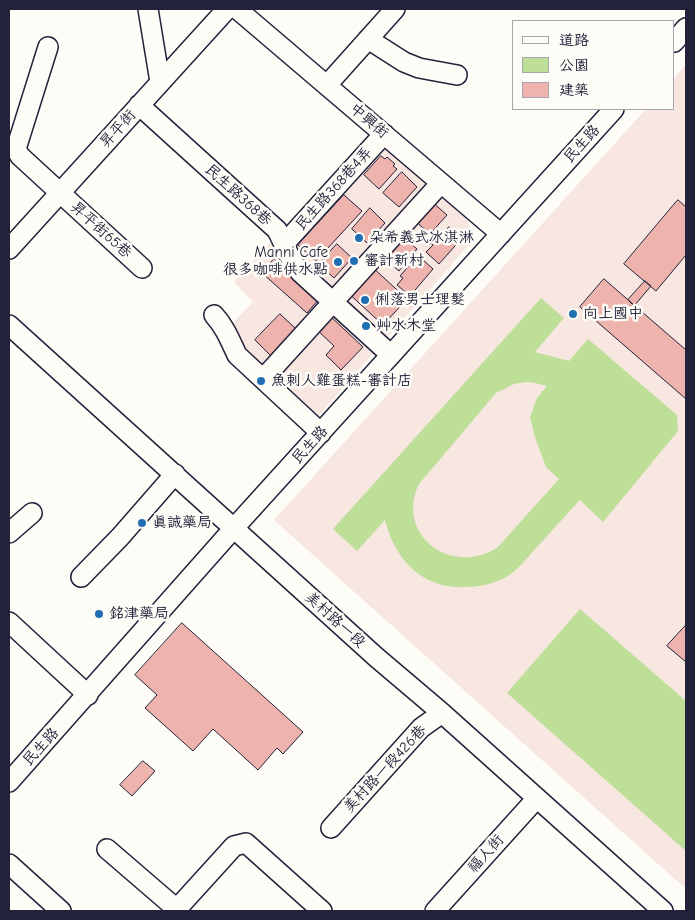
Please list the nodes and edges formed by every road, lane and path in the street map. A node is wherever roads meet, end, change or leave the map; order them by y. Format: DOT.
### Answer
graph roads {
  1 [pos="148,9"];
  2 [pos="228,9"];
  3 [pos="237,9"];
  4 [pos="395,9"];
  5 [pos="686,28"];
  6 [pos="368,39"];
  7 [pos="675,41"];
  8 [pos="48,47"];
  9 [pos="457,75"];
  10 [pos="160,82"];
  11 [pos="327,86"];
  12 [pos="139,105"];
  13 [pos="613,110"];
  14 [pos="384,134"];
  15 [pos="441,183"];
  16 [pos="59,193"];
  17 [pos="501,234"];
  18 [pos="284,244"];
  19 [pos="9,249"];
  20 [pos="142,268"];
  21 [pos="333,302"];
  22 [pos="214,314"];
  23 [pos="9,325"];
  24 [pos="391,355"];
  25 [pos="263,379"];
  26 [pos="321,433"];
  27 [pos="175,474"];
  28 [pos="32,513"];
  29 [pos="234,528"];
  30 [pos="9,533"];
  31 [pos="81,577"];
  32 [pos="9,622"];
  33 [pos="88,695"];
  34 [pos="442,713"];
  35 [pos="9,782"];
  36 [pos="537,798"];
  37 [pos="330,828"];
  38 [pos="107,848"];
  39 [pos="9,864"];
  40 [pos="61,911"];
  41 [pos="177,911"];
  42 [pos="322,911"];
  43 [pos="435,911"];
  44 [pos="663,911"];
  1 -- 10 [label="street"];
  2 -- 10 [label="street, 昇平街"];
  3 -- 11 [label="street, 中興街"];
  4 -- 6 [label="street"];
  5 -- 7 [label="street"];
  6 -- 9 [label="street"];
  6 -- 11 [label="street"];
  8 -- 16 [label="street, 昇平街65巷"];
  10 -- 12 [label="street, 昇平街"];
  11 -- 14 [label="street, 中興街"];
  12 -- 16 [label="street, 昇平街"];
  12 -- 18 [label="street, 民生路368巷"];
  13 -- 17 [label="street, 民生路"];
  14 -- 15 [label="street, 中興街"];
  14 -- 18 [label="street, 民生路368巷4弄"];
  15 -- 17 [label="street, 中興街"];
  15 -- 21 [label="street"];
  16 -- 19 [label="street, 昇平街"];
  16 -- 20 [label="street, 昇平街65巷"];
  17 -- 24 [label="street, 民生路"];
  18 -- 21 [label="street, 民生路368巷"];
  21 -- 24 [label="street, 民生路368巷"];
  21 -- 25 [label="street"];
  22 -- 25 [label="street"];
  23 -- 27 [label="street, 美村路一段"];
  24 -- 26 [label="street, 民生路"];
  25 -- 26 [label="street"];
  26 -- 29 [label="street, 民生路"];
  27 -- 29 [label="street, 美村路一段"];
  27 -- 31 [label="street"];
  28 -- 30 [label="street"];
  29 -- 33 [label="street, 民生路"];
  29 -- 34 [label="street, 美村路一段"];
  32 -- 33 [label="street"];
  33 -- 35 [label="street, 民生路"];
  34 -- 36 [label="street, 美村路一段"];
  34 -- 37 [label="street, 美村路一段426巷"];
  36 -- 43 [label="street, 福人街"];
  36 -- 44 [label="street, 美村路一段"];
  38 -- 41 [label="street"];
  39 -- 40 [label="street"];
  41 -- 42 [label="street"];
}
